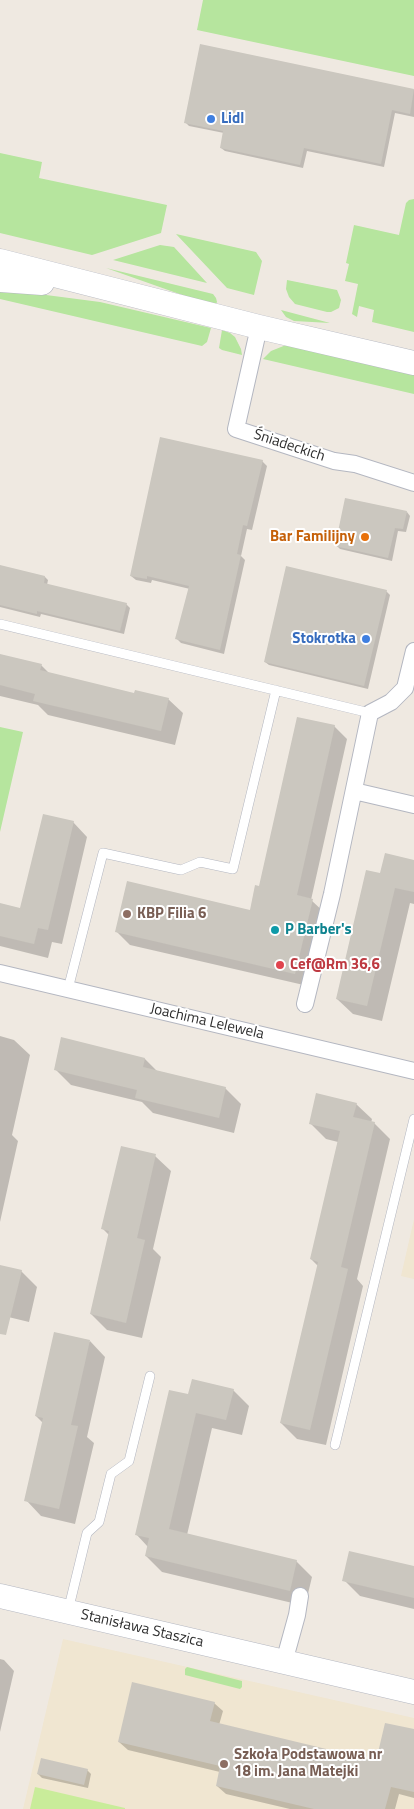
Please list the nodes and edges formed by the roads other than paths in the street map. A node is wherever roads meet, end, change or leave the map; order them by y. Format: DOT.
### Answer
graph roads {
  1 [pos="0,261"];
  2 [pos="0,280"];
  3 [pos="111,289"];
  4 [pos="259,327"];
  5 [pos="414,363"];
  6 [pos="414,482"];
  7 [pos="0,624"];
  8 [pos="414,651"];
  9 [pos="276,690"];
  10 [pos="370,714"];
  11 [pos="354,792"];
  12 [pos="414,805"];
  13 [pos="0,973"];
  14 [pos="68,989"];
  15 [pos="305,1004"];
  16 [pos="414,1071"];
  17 [pos="414,1119"];
  18 [pos="150,1376"];
  19 [pos="335,1445"];
  20 [pos="0,1596"];
  21 [pos="300,1596"];
  22 [pos="68,1612"];
  23 [pos="284,1662"];
  24 [pos="414,1692"];
  1 -- 3 [label="street"];
  2 -- 3 [label="street"];
  3 -- 4 [label="street"];
  4 -- 5 [label="street"];
  4 -- 6 [label="street, Śniadeckich"];
  7 -- 9 [label="lane"];
  8 -- 10 [label="street"];
  9 -- 10 [label="lane"];
  9 -- 14 [label="lane"];
  10 -- 11 [label="street"];
  11 -- 12 [label="street"];
  11 -- 15 [label="street"];
  13 -- 14 [label="street, Joachima Lelewela"];
  14 -- 16 [label="street, Joachima Lelewela"];
  17 -- 19 [label="lane"];
  18 -- 22 [label="lane"];
  20 -- 22 [label="street, Stanisława Staszica"];
  21 -- 23 [label="street"];
  22 -- 23 [label="street, Stanisława Staszica"];
  23 -- 24 [label="street, Stanisława Staszica"];
}
